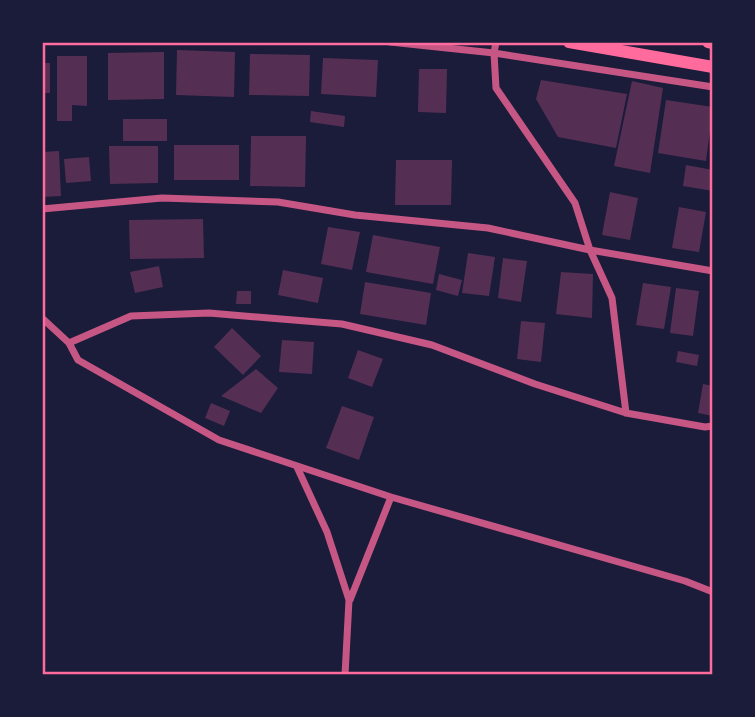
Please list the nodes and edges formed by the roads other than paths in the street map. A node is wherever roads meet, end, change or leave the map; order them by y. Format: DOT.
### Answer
graph roads {
  1 [pos="390,42"];
  2 [pos="496,42"];
  3 [pos="569,42"];
  4 [pos="494,53"];
  5 [pos="713,67"];
  6 [pos="713,87"];
  7 [pos="42,209"];
  8 [pos="590,250"];
  9 [pos="713,271"];
  10 [pos="42,318"];
  11 [pos="69,343"];
  12 [pos="626,413"];
  13 [pos="713,426"];
  14 [pos="297,467"];
  15 [pos="391,497"];
  16 [pos="713,592"];
  17 [pos="349,602"];
  18 [pos="345,675"];
  1 -- 4 [label="street"];
  2 -- 4 [label="street"];
  3 -- 5 [label="main road"];
  4 -- 6 [label="street"];
  4 -- 8 [label="street"];
  7 -- 8 [label="street"];
  8 -- 9 [label="street"];
  8 -- 12 [label="street"];
  10 -- 11 [label="street"];
  11 -- 12 [label="street"];
  11 -- 14 [label="street"];
  12 -- 13 [label="street"];
  14 -- 15 [label="street"];
  14 -- 17 [label="street"];
  15 -- 16 [label="street"];
  15 -- 17 [label="street"];
  17 -- 18 [label="street"];
}
